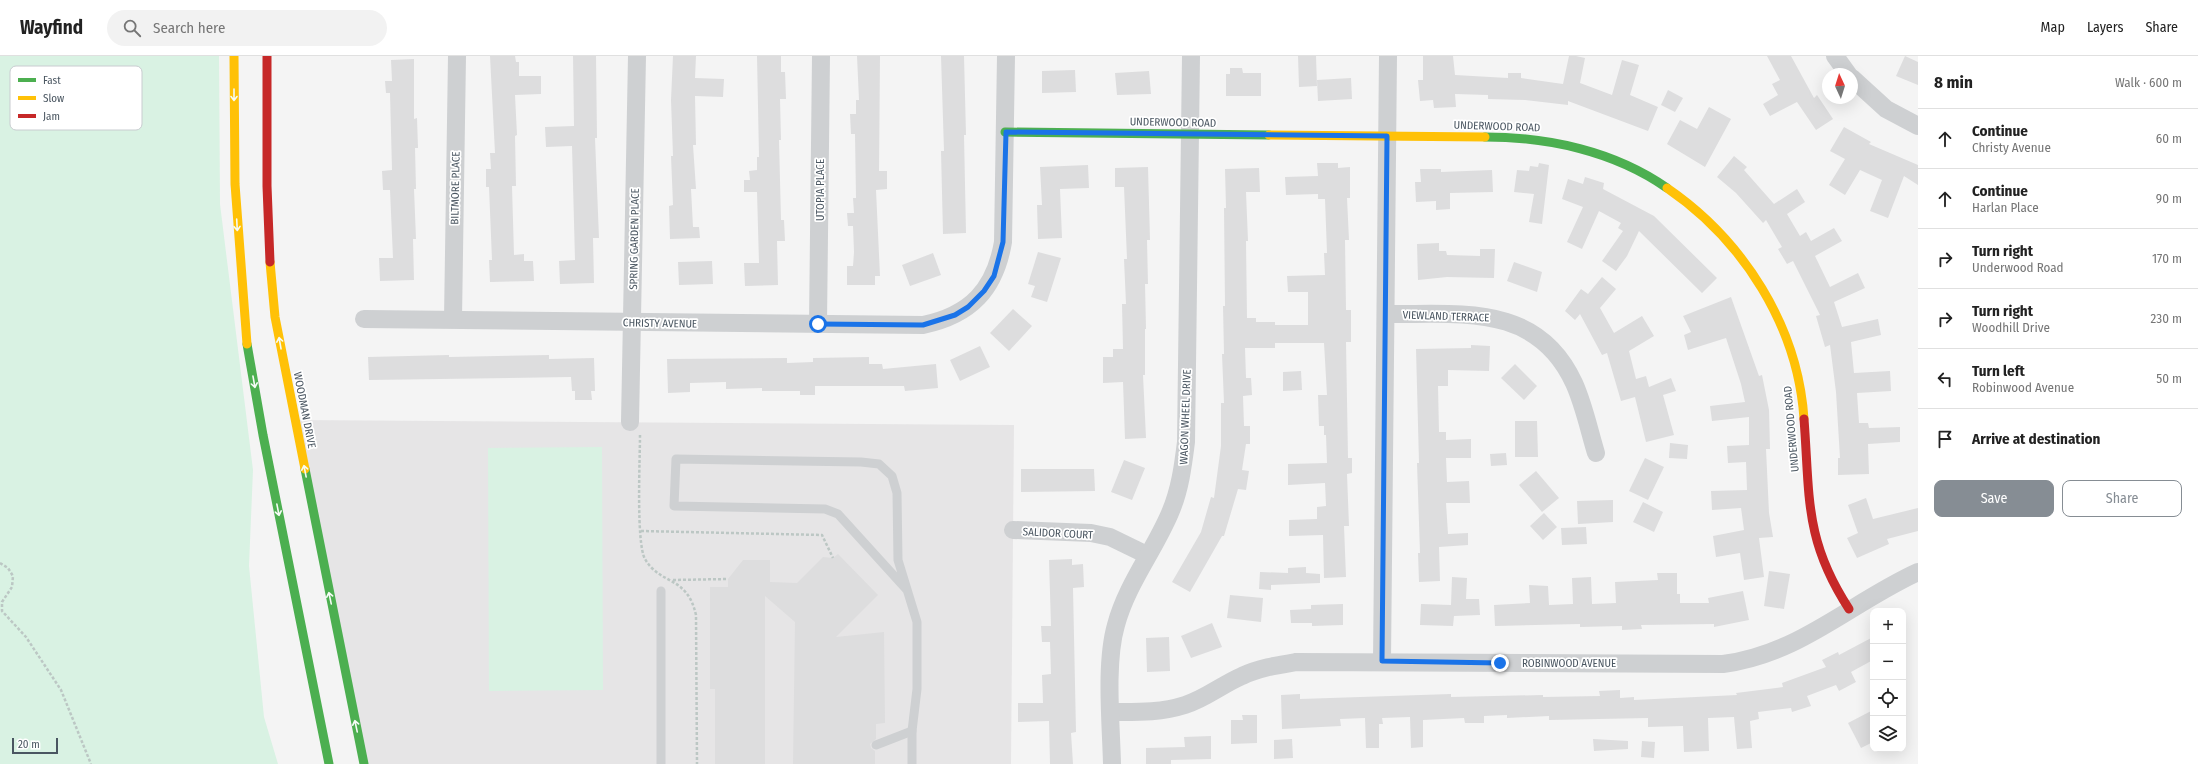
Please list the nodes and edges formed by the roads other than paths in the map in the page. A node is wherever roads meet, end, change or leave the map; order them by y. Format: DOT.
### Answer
graph roads {
  1 [pos="234,56"];
  2 [pos="267,56"];
  3 [pos="457,56"];
  4 [pos="637,56"];
  5 [pos="821,56"];
  6 [pos="1006,56"];
  7 [pos="1191,56"];
  8 [pos="1388,56"];
  9 [pos="1835,56"];
  10 [pos="1844,68"];
  11 [pos="1858,83"];
  12 [pos="1918,126"];
  13 [pos="1006,132"];
  14 [pos="1189,134"];
  15 [pos="1387,136"];
  16 [pos="1386,314"];
  17 [pos="453,319"];
  18 [pos="364,320"];
  19 [pos="633,322"];
  20 [pos="818,324"];
  21 [pos="630,422"];
  22 [pos="1596,453"];
  23 [pos="1013,530"];
  24 [pos="1146,555"];
  25 [pos="1918,572"];
  26 [pos="907,590"];
  27 [pos="661,591"];
  28 [pos="1849,610"];
  29 [pos="1382,661"];
  30 [pos="1111,712"];
  31 [pos="912,731"];
  32 [pos="876,745"];
  33 [pos="329,764"];
  34 [pos="364,764"];
  35 [pos="661,764"];
  36 [pos="912,764"];
  37 [pos="1112,764"];
  1 -- 33 [label="main road, one-way"];
  34 -- 2 [label="main road, WOODMAN DRIVE, one-way"];
  3 -- 17 [label="street, BILTMORE PLACE"];
  4 -- 19 [label="street, SPRING GARDEN PLACE"];
  5 -- 20 [label="street, UTOPIA PLACE"];
  6 -- 13 [label="street, CHRISTY AVENUE"];
  7 -- 14 [label="street, WAGON WHEEL DRIVE"];
  8 -- 15 [label="street"];
  9 -- 10 [label="street"];
  11 -- 12 [label="street"];
  13 -- 14 [label="main road, UNDERWOOD ROAD"];
  13 -- 20 [label="street, CHRISTY AVENUE"];
  14 -- 15 [label="main road, UNDERWOOD ROAD"];
  14 -- 24 [label="street, WAGON WHEEL DRIVE"];
  15 -- 16 [label="street"];
  15 -- 28 [label="main road, UNDERWOOD ROAD"];
  16 -- 22 [label="street, VIEWLAND TERRACE"];
  16 -- 29 [label="street"];
  17 -- 18 [label="street, CHRISTY AVENUE"];
  17 -- 19 [label="street, CHRISTY AVENUE"];
  19 -- 20 [label="street, CHRISTY AVENUE"];
  19 -- 21 [label="street, SPRING GARDEN PLACE"];
  23 -- 24 [label="street, SALIDOR COURT"];
  24 -- 30 [label="street, WAGON WHEEL DRIVE"];
  25 -- 28 [label="street, ROBINWOOD AVENUE"];
  26 -- 26 [label="lane"];
  26 -- 31 [label="lane"];
  27 -- 35 [label="lane"];
  28 -- 29 [label="street, ROBINWOOD AVENUE"];
  29 -- 30 [label="street, ROBINWOOD AVENUE"];
  30 -- 37 [label="street, WAGON WHEEL DRIVE"];
  31 -- 32 [label="lane"];
  31 -- 36 [label="lane"];
}
